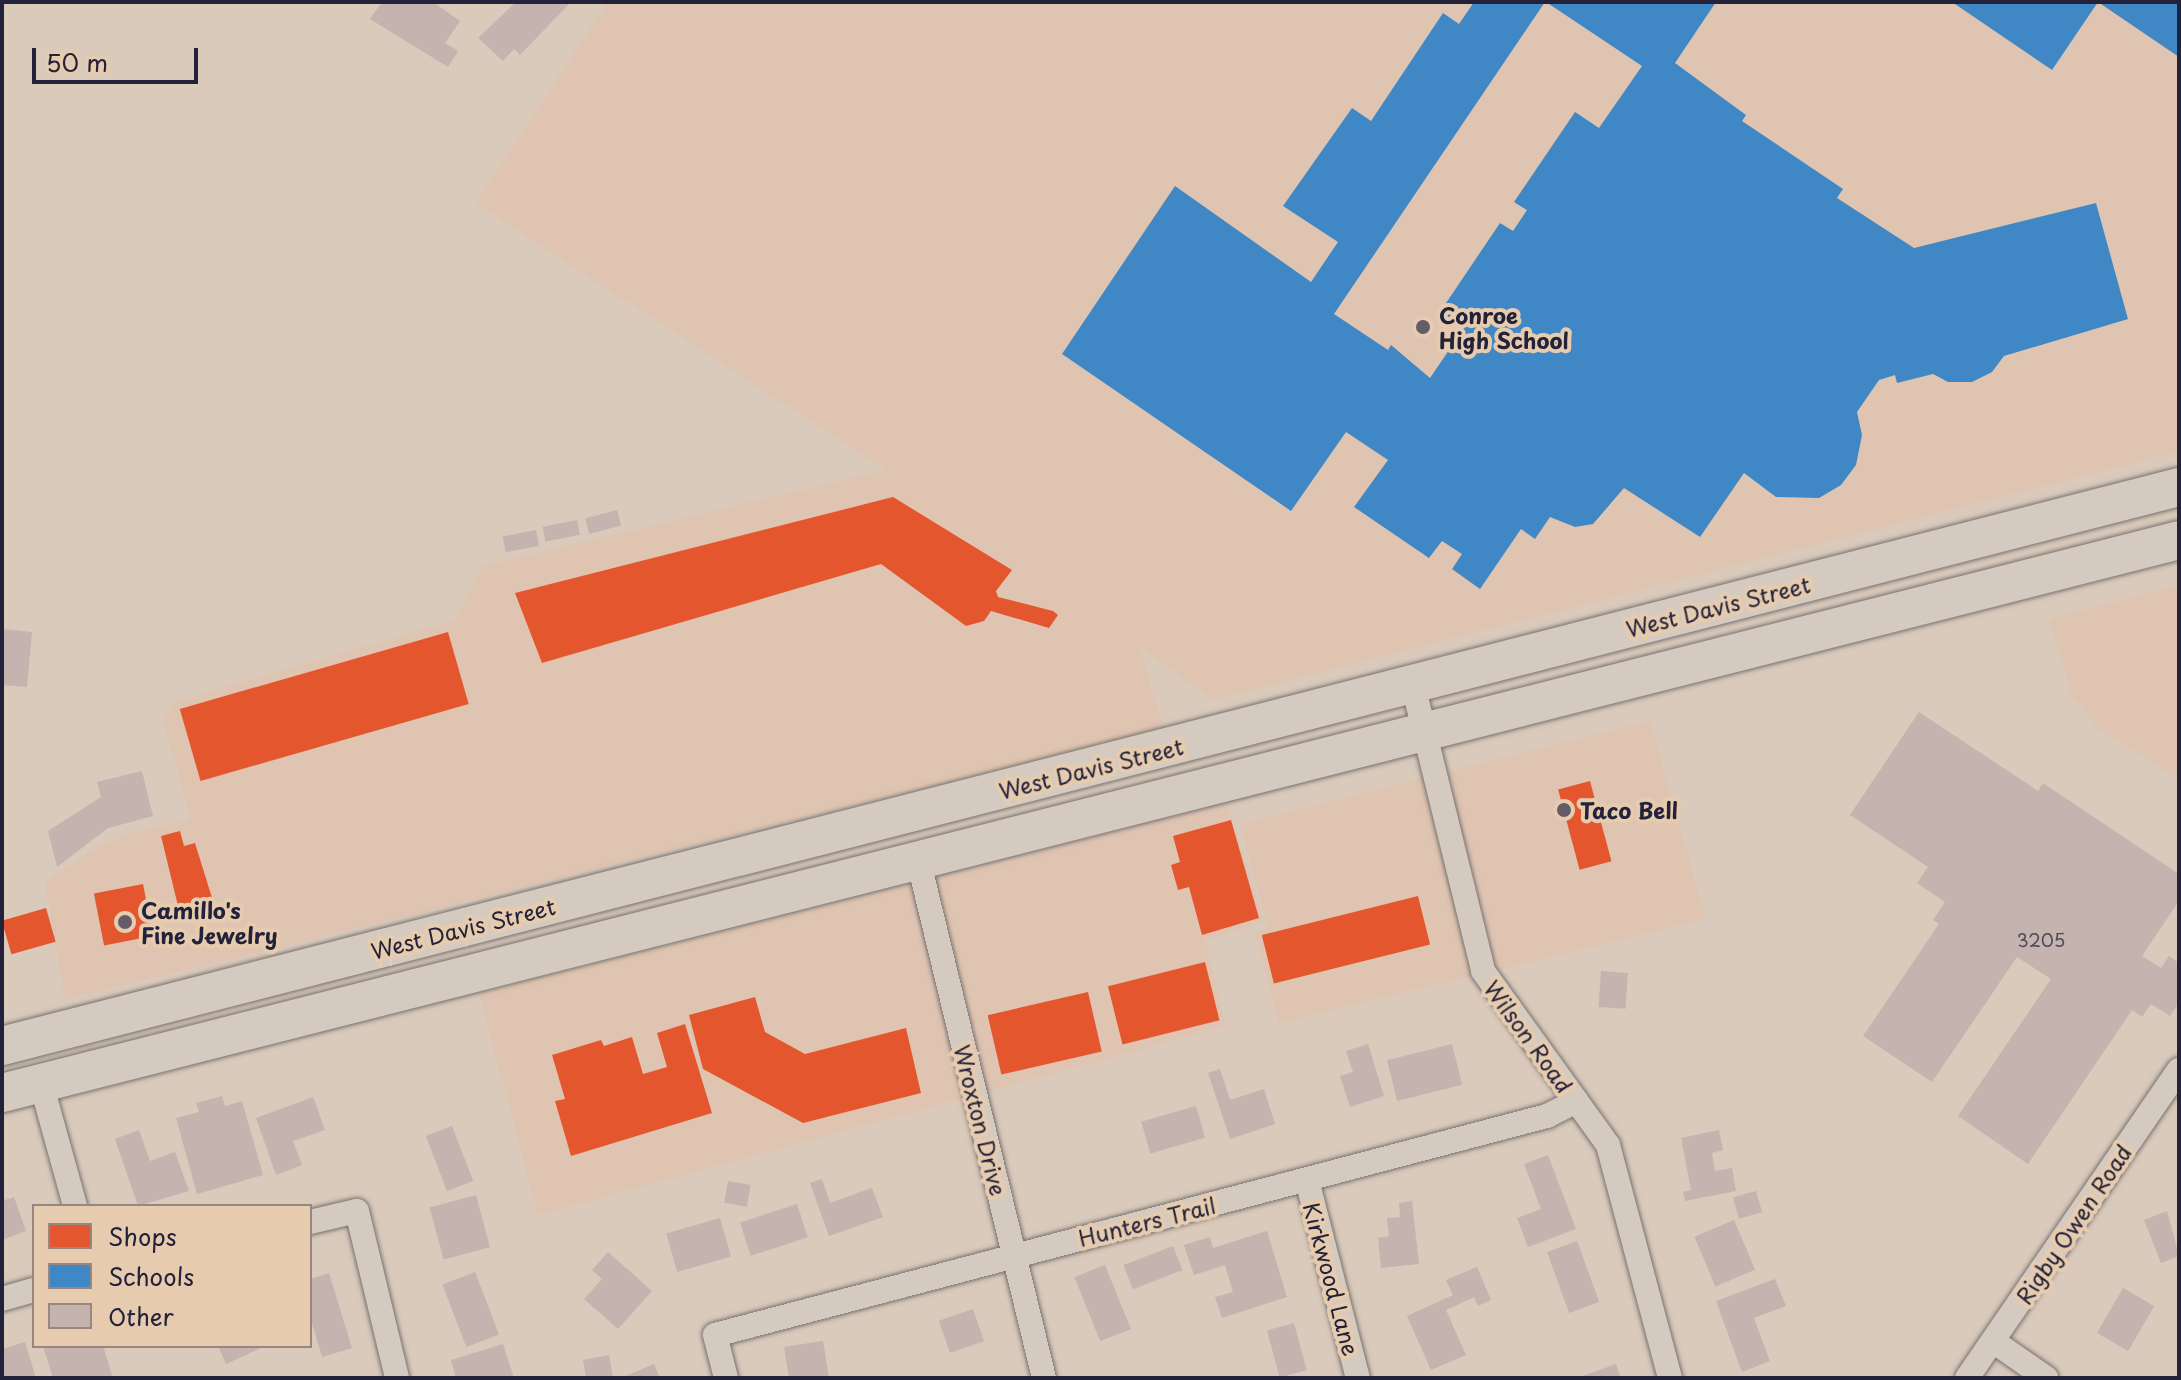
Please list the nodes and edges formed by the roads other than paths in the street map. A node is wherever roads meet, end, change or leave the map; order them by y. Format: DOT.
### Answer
graph roads {
  1 [pos="2179,487"];
  2 [pos="2083,512"];
  3 [pos="2179,540"];
  4 [pos="1869,617"];
  5 [pos="1413,685"];
  6 [pos="1422,732"];
  7 [pos="1053,778"];
  8 [pos="919,863"];
  9 [pos="767,900"];
  10 [pos="547,907"];
  11 [pos="241,985"];
  12 [pos="334,1006"];
  13 [pos="2,1046"];
  14 [pos="2179,1070"];
  15 [pos="41,1083"];
  16 [pos="2,1093"];
  17 [pos="1576,1101"];
  18 [pos="1307,1180"];
  19 [pos="74,1204"];
  20 [pos="312,1222"];
  21 [pos="1014,1254"];
  22 [pos="32,1291"];
  23 [pos="2,1299"];
  24 [pos="1993,1341"];
  25 [pos="397,1378"];
  26 [pos="726,1378"];
  27 [pos="1044,1378"];
  28 [pos="1358,1378"];
  29 [pos="1670,1378"];
  30 [pos="1967,1378"];
  31 [pos="2046,1378"];
  1 -- 2 [label="main road, West Davis Street"];
  2 -- 4 [label="main road"];
  2 -- 5 [label="main road, West Davis Street"];
  3 -- 4 [label="main road, West Davis Street"];
  4 -- 6 [label="main road, West Davis Street"];
  5 -- 6 [label="street, Wilson Road"];
  5 -- 7 [label="main road, West Davis Street"];
  6 -- 8 [label="main road, West Davis Street"];
  6 -- 17 [label="street, Wilson Road"];
  7 -- 9 [label="main road"];
  7 -- 10 [label="main road, West Davis Street"];
  8 -- 9 [label="main road, West Davis Street"];
  8 -- 21 [label="street, Wroxton Drive"];
  9 -- 12 [label="main road, West Davis Street"];
  10 -- 11 [label="main road, West Davis Street"];
  10 -- 12 [label="main road"];
  11 -- 13 [label="main road, West Davis Street"];
  11 -- 15 [label="main road"];
  12 -- 15 [label="main road, West Davis Street"];
  14 -- 24 [label="street, Rigby Owen Road"];
  15 -- 16 [label="main road, West Davis Street"];
  15 -- 19 [label="street"];
  17 -- 18 [label="street, Hunters Trail"];
  17 -- 29 [label="street, Wilson Road"];
  18 -- 21 [label="street, Hunters Trail"];
  18 -- 28 [label="street, Kirkwood Lane"];
  20 -- 25 [label="street"];
  21 -- 26 [label="street, Hunters Trail"];
  21 -- 27 [label="street, Wroxton Drive"];
  22 -- 23 [label="street"];
  24 -- 30 [label="street, Rigby Owen Road"];
  24 -- 31 [label="street"];
}
